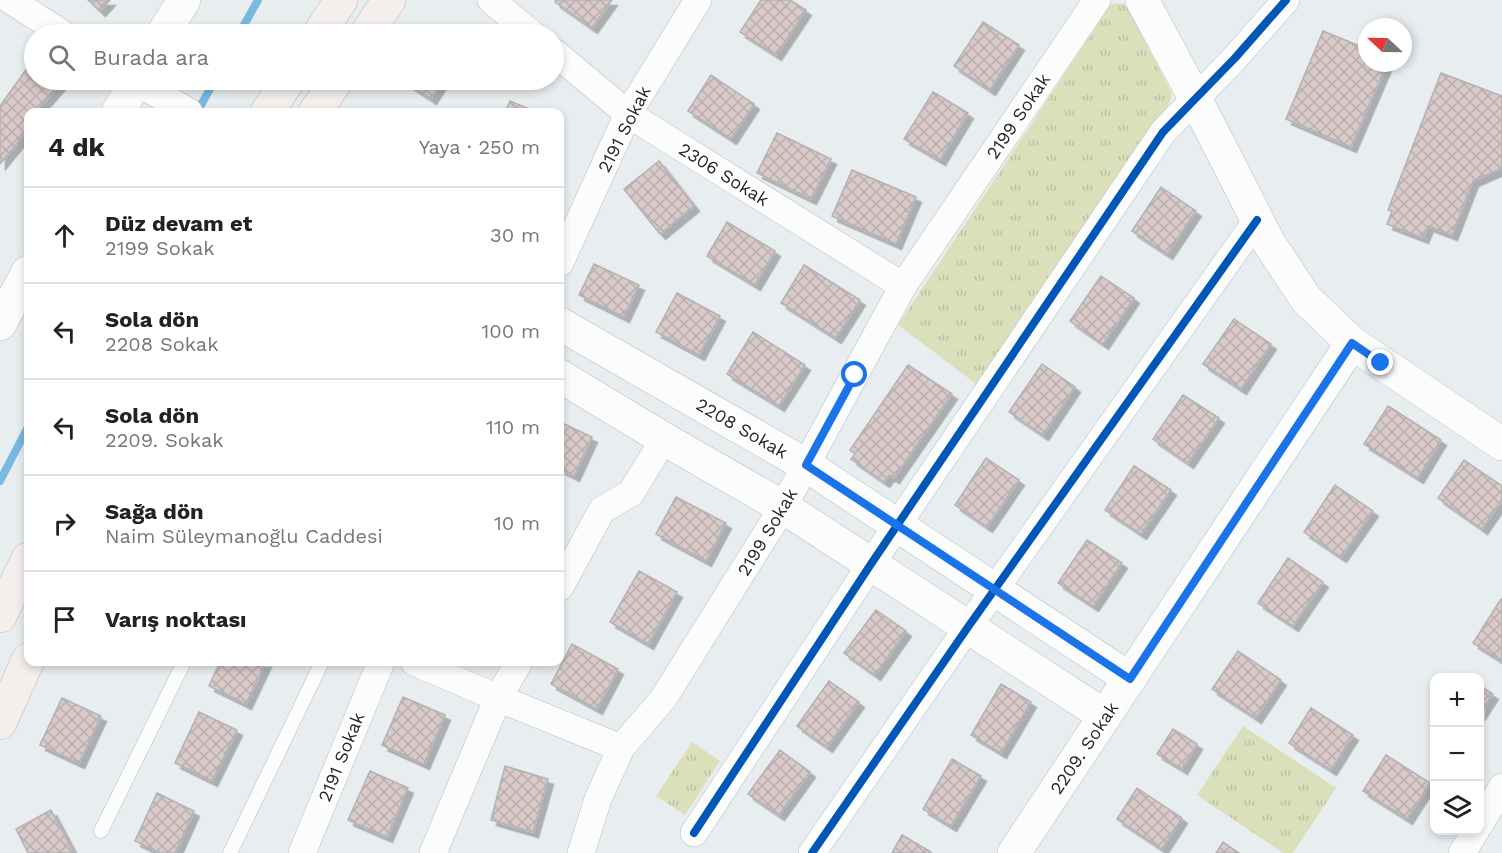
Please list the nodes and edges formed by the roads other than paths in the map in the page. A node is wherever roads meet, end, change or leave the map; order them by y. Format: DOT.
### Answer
graph roads {
  1 [pos="10,0"];
  2 [pos="184,0"];
  3 [pos="341,0"];
  4 [pos="389,0"];
  5 [pos="491,0"];
  6 [pos="698,0"];
  7 [pos="1097,0"];
  8 [pos="1142,0"];
  9 [pos="1287,0"];
  10 [pos="47,24"];
  11 [pos="169,24"];
  12 [pos="325,24"];
  13 [pos="373,24"];
  14 [pos="520,24"];
  15 [pos="564,60"];
  16 [pos="130,90"];
  17 [pos="152,90"];
  18 [pos="282,90"];
  19 [pos="330,90"];
  20 [pos="1195,98"];
  21 [pos="120,108"];
  22 [pos="182,108"];
  23 [pos="270,108"];
  24 [pos="318,108"];
  25 [pos="628,114"];
  26 [pos="1257,220"];
  27 [pos="564,254"];
  28 [pos="24,279"];
  29 [pos="903,286"];
  30 [pos="0,324"];
  31 [pos="564,326"];
  32 [pos="1352,343"];
  33 [pos="564,378"];
  34 [pos="664,439"];
  35 [pos="1502,444"];
  36 [pos="806,465"];
  37 [pos="783,507"];
  38 [pos="898,524"];
  39 [pos="871,564"];
  40 [pos="24,567"];
  41 [pos="564,580"];
  42 [pos="994,589"];
  43 [pos="0,616"];
  44 [pos="968,627"];
  45 [pos="25,666"];
  46 [pos="182,666"];
  47 [pos="320,666"];
  48 [pos="379,666"];
  49 [pos="423,666"];
  50 [pos="517,666"];
  51 [pos="1130,679"];
  52 [pos="498,698"];
  53 [pos="1105,716"];
  54 [pos="0,723"];
  55 [pos="621,748"];
  56 [pos="1502,787"];
  57 [pos="1484,816"];
  58 [pos="101,831"];
  59 [pos="694,833"];
  60 [pos="1473,835"];
  61 [pos="230,853"];
  62 [pos="302,853"];
  63 [pos="433,853"];
  64 [pos="581,853"];
  65 [pos="812,853"];
  66 [pos="1014,853"];
  67 [pos="1462,853"];
  1 -- 10 [label="street"];
  2 -- 11 [label="street"];
  3 -- 12 [label="main road"];
  4 -- 13 [label="main road"];
  5 -- 14 [label="street"];
  6 -- 25 [label="street, 2191 Sokak"];
  7 -- 29 [label="street, 2199 Sokak"];
  8 -- 20 [label="street"];
  9 -- 20 [label="street"];
  15 -- 25 [label="street, 2306 Sokak"];
  16 -- 21 [label="street"];
  17 -- 22 [label="street"];
  18 -- 23 [label="main road"];
  19 -- 24 [label="main road"];
  20 -- 26 [label="street"];
  20 -- 38 [label="street"];
  25 -- 27 [label="street, 2191 Sokak"];
  25 -- 29 [label="street, 2306 Sokak"];
  26 -- 32 [label="street"];
  26 -- 42 [label="street"];
  28 -- 30 [label="street"];
  29 -- 36 [label="street, 2199 Sokak"];
  31 -- 36 [label="street, 2208 Sokak"];
  32 -- 35 [label="street"];
  32 -- 51 [label="street, 2209. Sokak"];
  33 -- 34 [label="street"];
  34 -- 37 [label="street"];
  34 -- 41 [label="street"];
  36 -- 37 [label="street, 2199 Sokak"];
  36 -- 38 [label="street, 2208 Sokak"];
  37 -- 39 [label="street"];
  37 -- 55 [label="street, 2199 Sokak"];
  38 -- 39 [label="street"];
  38 -- 42 [label="street, 2208 Sokak"];
  39 -- 44 [label="street"];
  39 -- 59 [label="street"];
  40 -- 43 [label="main road"];
  42 -- 44 [label="street"];
  42 -- 51 [label="street, 2208 Sokak"];
  44 -- 53 [label="street"];
  44 -- 65 [label="street"];
  45 -- 54 [label="main road"];
  46 -- 58 [label="lane"];
  47 -- 61 [label="lane"];
  48 -- 62 [label="street, 2191 Sokak"];
  49 -- 52 [label="street"];
  50 -- 52 [label="street"];
  51 -- 53 [label="street, 2209. Sokak"];
  52 -- 55 [label="street"];
  52 -- 63 [label="street"];
  53 -- 66 [label="street, 2209. Sokak"];
  55 -- 64 [label="street, 2199 Sokak"];
  56 -- 57 [label="street"];
  60 -- 67 [label="street"];
}
